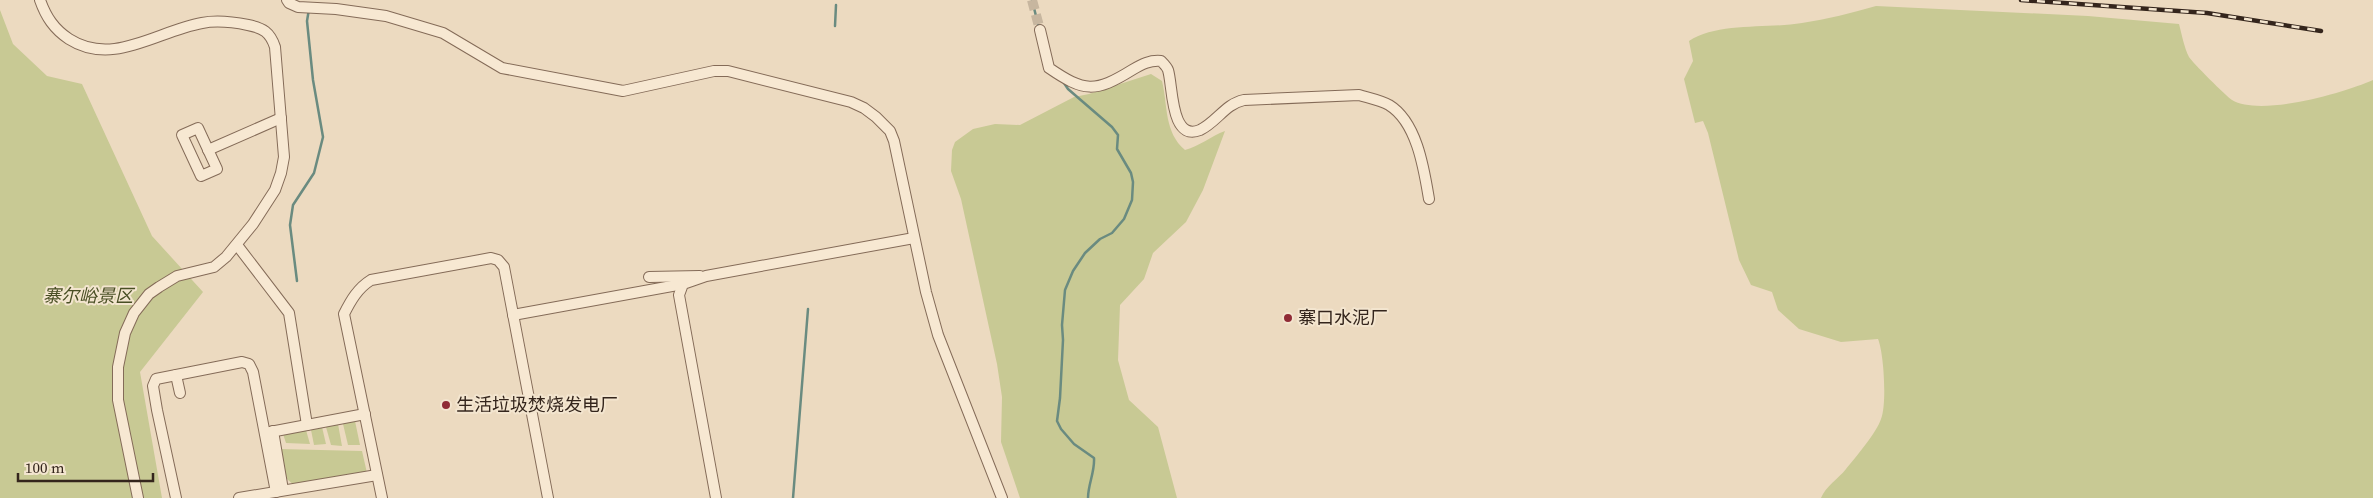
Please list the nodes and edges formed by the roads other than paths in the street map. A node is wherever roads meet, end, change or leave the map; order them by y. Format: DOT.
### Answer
graph roads {
  1 [pos="40,0"];
  2 [pos="287,0"];
  3 [pos="1040,30"];
  4 [pos="281,118"];
  5 [pos="208,150"];
  6 [pos="1430,198"];
  7 [pos="914,238"];
  8 [pos="237,245"];
  9 [pos="706,276"];
  10 [pos="649,277"];
  11 [pos="683,284"];
  12 [pos="513,315"];
  13 [pos="176,375"];
  14 [pos="180,393"];
  15 [pos="365,414"];
  16 [pos="307,425"];
  17 [pos="269,432"];
  18 [pos="377,475"];
  19 [pos="280,491"];
  20 [pos="138,498"];
  21 [pos="176,498"];
  22 [pos="239,498"];
  23 [pos="382,498"];
  24 [pos="548,498"];
  25 [pos="716,498"];
  26 [pos="1002,498"];
  1 -- 4 [label="street"];
  2 -- 7 [label="street"];
  3 -- 6 [label="street"];
  4 -- 5 [label="street"];
  4 -- 8 [label="street"];
  7 -- 9 [label="street"];
  7 -- 26 [label="street"];
  8 -- 16 [label="street"];
  8 -- 20 [label="street"];
  9 -- 10 [label="street"];
  9 -- 11 [label="street"];
  11 -- 12 [label="street"];
  11 -- 25 [label="street"];
  12 -- 15 [label="street"];
  12 -- 24 [label="street"];
  13 -- 14 [label="street"];
  13 -- 17 [label="street"];
  13 -- 21 [label="street"];
  15 -- 16 [label="street"];
  15 -- 18 [label="street"];
  16 -- 17 [label="street"];
  17 -- 19 [label="street"];
  18 -- 19 [label="street"];
  18 -- 23 [label="street"];
  19 -- 22 [label="street"];
}
